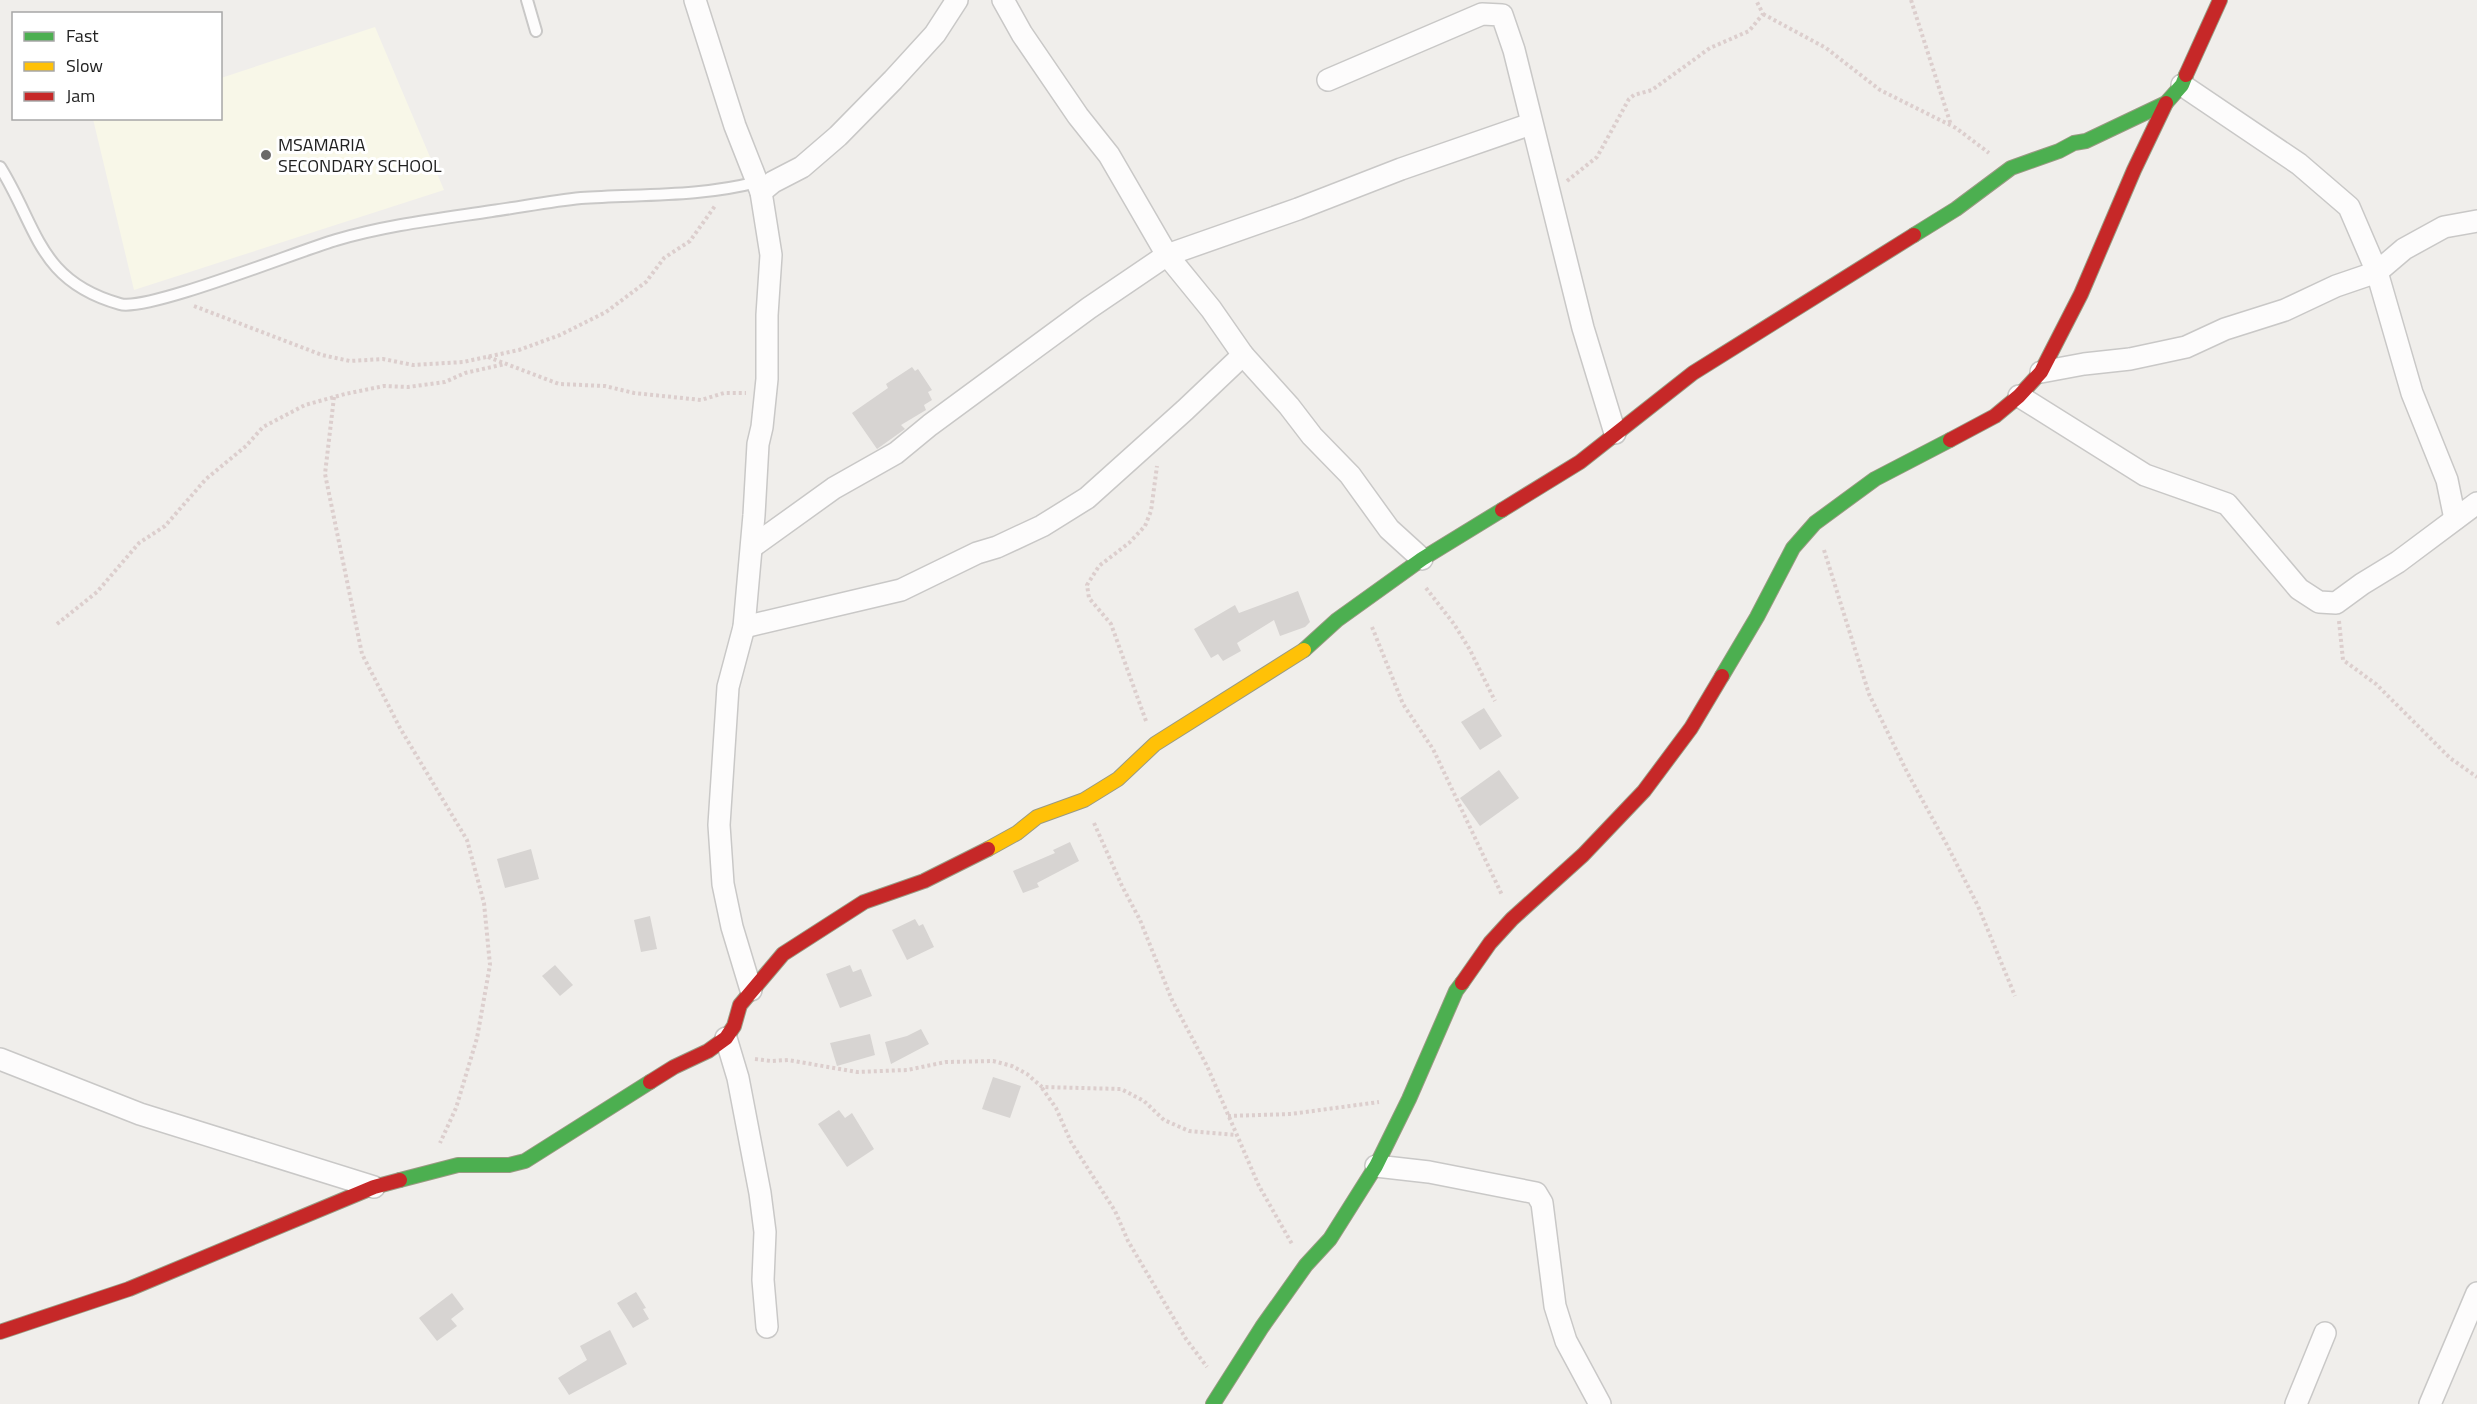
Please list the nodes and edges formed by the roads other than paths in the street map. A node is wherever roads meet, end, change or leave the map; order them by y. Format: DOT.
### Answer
graph roads {
  1 [pos="527,0"];
  2 [pos="695,0"];
  3 [pos="957,0"];
  4 [pos="1003,0"];
  5 [pos="2220,0"];
  6 [pos="536,32"];
  7 [pos="1328,80"];
  8 [pos="2182,85"];
  9 [pos="2166,104"];
  10 [pos="1531,124"];
  11 [pos="0,167"];
  12 [pos="759,187"];
  13 [pos="2477,221"];
  14 [pos="1167,255"];
  15 [pos="2377,272"];
  16 [pos="1243,355"];
  17 [pos="2041,372"];
  18 [pos="2019,396"];
  19 [pos="1615,433"];
  20 [pos="2477,502"];
  21 [pos="2455,519"];
  22 [pos="752,547"];
  23 [pos="1416,564"];
  24 [pos="744,627"];
  25 [pos="751,990"];
  26 [pos="728,1047"];
  27 [pos="0,1059"];
  28 [pos="1376,1166"];
  29 [pos="374,1187"];
  30 [pos="2477,1293"];
  31 [pos="767,1328"];
  32 [pos="0,1332"];
  33 [pos="2325,1333"];
  34 [pos="1213,1404"];
  35 [pos="1600,1404"];
  36 [pos="2296,1404"];
  37 [pos="2430,1404"];
  1 -- 6 [label="lane"];
  2 -- 12 [label="street"];
  3 -- 12 [label="street"];
  4 -- 14 [label="street"];
  5 -- 8 [label="street"];
  7 -- 10 [label="street"];
  8 -- 9 [label="street"];
  8 -- 15 [label="street"];
  9 -- 17 [label="street"];
  9 -- 19 [label="street"];
  10 -- 14 [label="street"];
  10 -- 19 [label="street"];
  11 -- 12 [label="lane"];
  12 -- 22 [label="street"];
  13 -- 15 [label="street"];
  14 -- 16 [label="street"];
  14 -- 22 [label="street"];
  15 -- 17 [label="street"];
  15 -- 21 [label="street"];
  16 -- 23 [label="street"];
  16 -- 24 [label="street"];
  17 -- 18 [label="street"];
  18 -- 21 [label="street"];
  18 -- 28 [label="street"];
  19 -- 23 [label="street"];
  20 -- 21 [label="street"];
  22 -- 24 [label="street"];
  23 -- 25 [label="street"];
  24 -- 25 [label="street"];
  25 -- 26 [label="street"];
  26 -- 29 [label="street"];
  26 -- 31 [label="street"];
  27 -- 29 [label="street"];
  28 -- 34 [label="street"];
  28 -- 35 [label="street"];
  29 -- 32 [label="street"];
  30 -- 37 [label="street"];
  33 -- 36 [label="street"];
}
